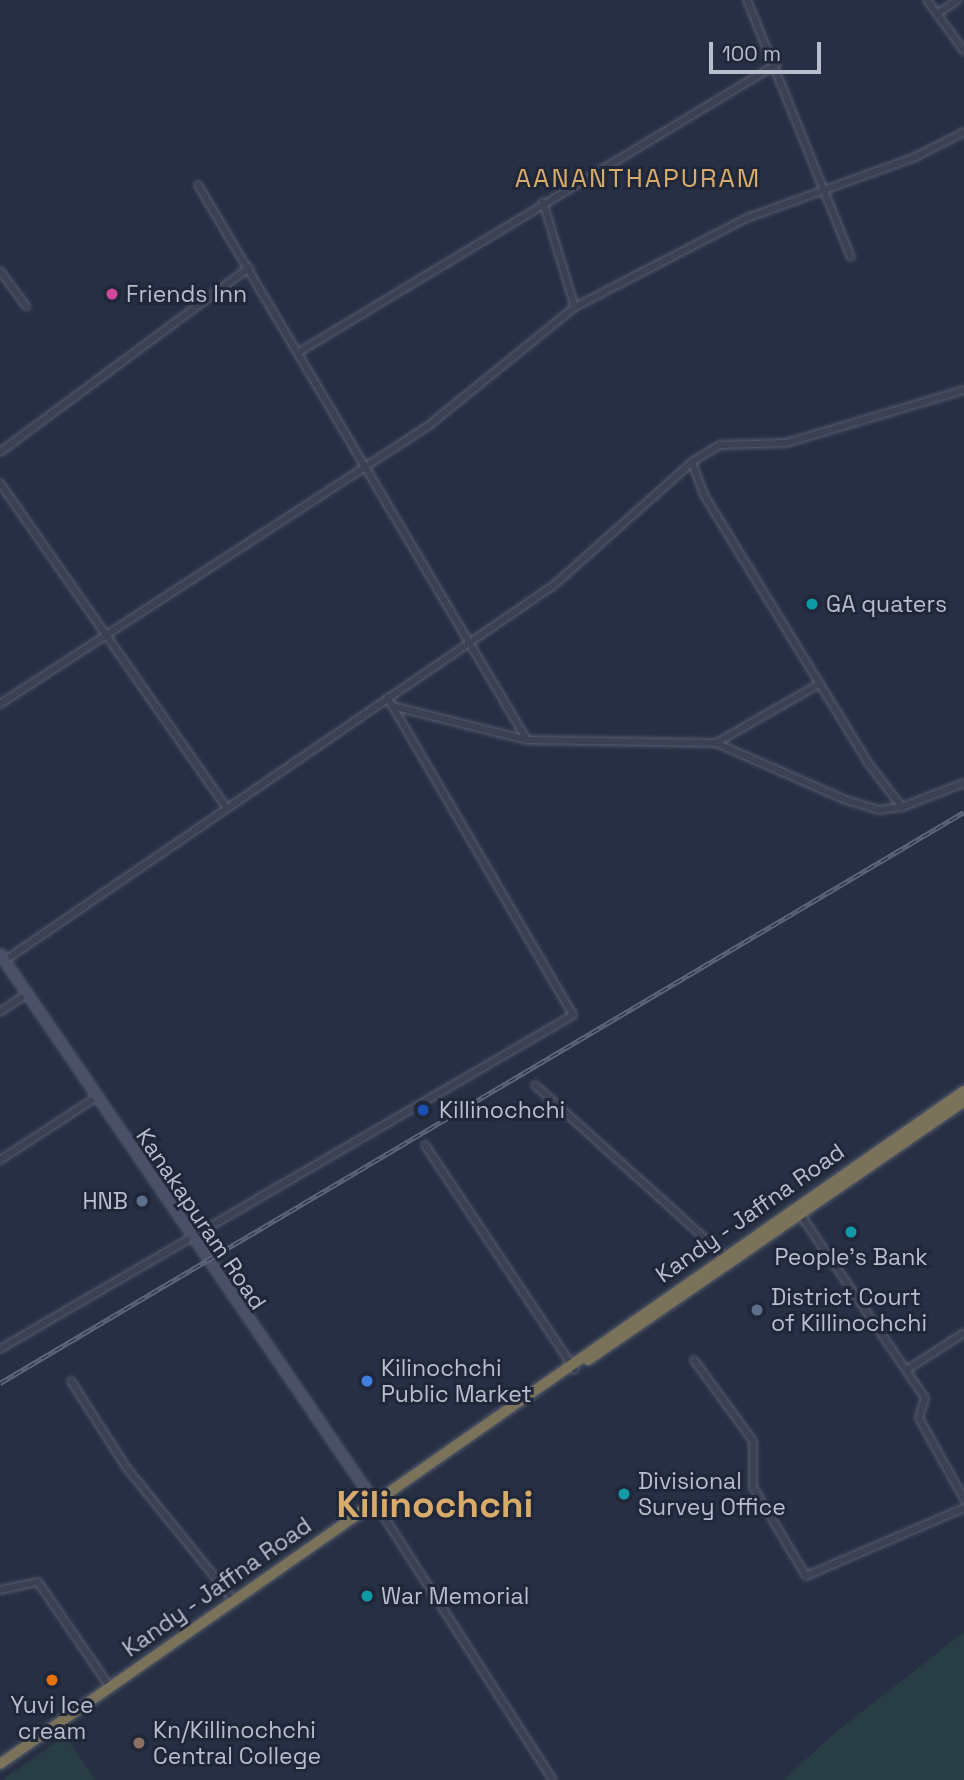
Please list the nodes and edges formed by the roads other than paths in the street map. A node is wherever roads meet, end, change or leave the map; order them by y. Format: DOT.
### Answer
graph roads {
  1 [pos="747,0"];
  2 [pos="927,0"];
  3 [pos="958,0"];
  4 [pos="937,14"];
  5 [pos="964,51"];
  6 [pos="777,64"];
  7 [pos="964,132"];
  8 [pos="198,185"];
  9 [pos="824,188"];
  10 [pos="543,202"];
  11 [pos="851,257"];
  12 [pos="249,268"];
  13 [pos="0,271"];
  14 [pos="26,306"];
  15 [pos="575,307"];
  16 [pos="299,352"];
  17 [pos="964,390"];
  18 [pos="0,452"];
  19 [pos="692,462"];
  20 [pos="367,465"];
  21 [pos="0,483"];
  22 [pos="104,633"];
  23 [pos="468,642"];
  24 [pos="819,684"];
  25 [pos="387,697"];
  26 [pos="0,704"];
  27 [pos="392,706"];
  28 [pos="527,740"];
  29 [pos="716,743"];
  30 [pos="964,783"];
  31 [pos="902,807"];
  32 [pos="227,808"];
  33 [pos="2,958"];
  34 [pos="27,994"];
  35 [pos="0,1012"];
  36 [pos="535,1085"];
  37 [pos="964,1091"];
  38 [pos="95,1098"];
  39 [pos="964,1102"];
  40 [pos="425,1145"];
  41 [pos="0,1160"];
  42 [pos="798,1211"];
  43 [pos="187,1236"];
  44 [pos="723,1256"];
  45 [pos="964,1333"];
  46 [pos="0,1349"];
  47 [pos="694,1360"];
  48 [pos="573,1367"];
  49 [pos="908,1369"];
  50 [pos="71,1381"];
  51 [pos="964,1499"];
  52 [pos="375,1503"];
  53 [pos="964,1508"];
  54 [pos="0,1590"];
  55 [pos="234,1602"];
  56 [pos="110,1687"];
  57 [pos="0,1765"];
  58 [pos="553,1780"];
  1 -- 6 [label="street"];
  2 -- 4 [label="street"];
  3 -- 4 [label="street"];
  4 -- 5 [label="street"];
  6 -- 9 [label="street"];
  6 -- 10 [label="street"];
  7 -- 9 [label="street"];
  8 -- 12 [label="street"];
  9 -- 11 [label="street"];
  9 -- 15 [label="street"];
  10 -- 15 [label="street"];
  10 -- 16 [label="street"];
  12 -- 16 [label="street"];
  12 -- 18 [label="street"];
  13 -- 14 [label="street"];
  15 -- 20 [label="street"];
  16 -- 20 [label="street"];
  17 -- 19 [label="street"];
  19 -- 23 [label="street"];
  19 -- 24 [label="street"];
  20 -- 22 [label="street"];
  20 -- 23 [label="street"];
  21 -- 22 [label="street"];
  22 -- 26 [label="street"];
  22 -- 32 [label="street"];
  23 -- 25 [label="street"];
  23 -- 28 [label="street"];
  24 -- 29 [label="street"];
  24 -- 31 [label="street"];
  25 -- 27 [label="street"];
  25 -- 32 [label="street"];
  27 -- 28 [label="street"];
  27 -- 43 [label="street"];
  28 -- 29 [label="street"];
  29 -- 31 [label="street"];
  30 -- 31 [label="street"];
  32 -- 33 [label="street"];
  33 -- 34 [label="street, Kanakapuram Road"];
  34 -- 35 [label="street"];
  34 -- 38 [label="street, Kanakapuram Road"];
  36 -- 44 [label="street"];
  37 -- 42 [label="highway, Kandy - Jaffna Road"];
  38 -- 41 [label="street"];
  38 -- 43 [label="street, Kanakapuram Road"];
  39 -- 42 [label="highway, Kandy - Jaffna Road"];
  40 -- 48 [label="street"];
  42 -- 44 [label="highway, Kandy - Jaffna Road"];
  42 -- 48 [label="highway, Kandy - Jaffna Road"];
  42 -- 49 [label="street"];
  43 -- 46 [label="street"];
  43 -- 52 [label="street, Kanakapuram Road"];
  44 -- 48 [label="highway, Kandy - Jaffna Road"];
  45 -- 49 [label="street"];
  47 -- 53 [label="street"];
  48 -- 52 [label="highway, Kandy - Jaffna Road"];
  49 -- 51 [label="street"];
  50 -- 55 [label="street"];
  52 -- 55 [label="highway, Kandy - Jaffna Road"];
  52 -- 58 [label="street"];
  54 -- 56 [label="street"];
  55 -- 56 [label="highway, Kandy - Jaffna Road"];
  56 -- 57 [label="highway, Kandy - Jaffna Road"];
}
